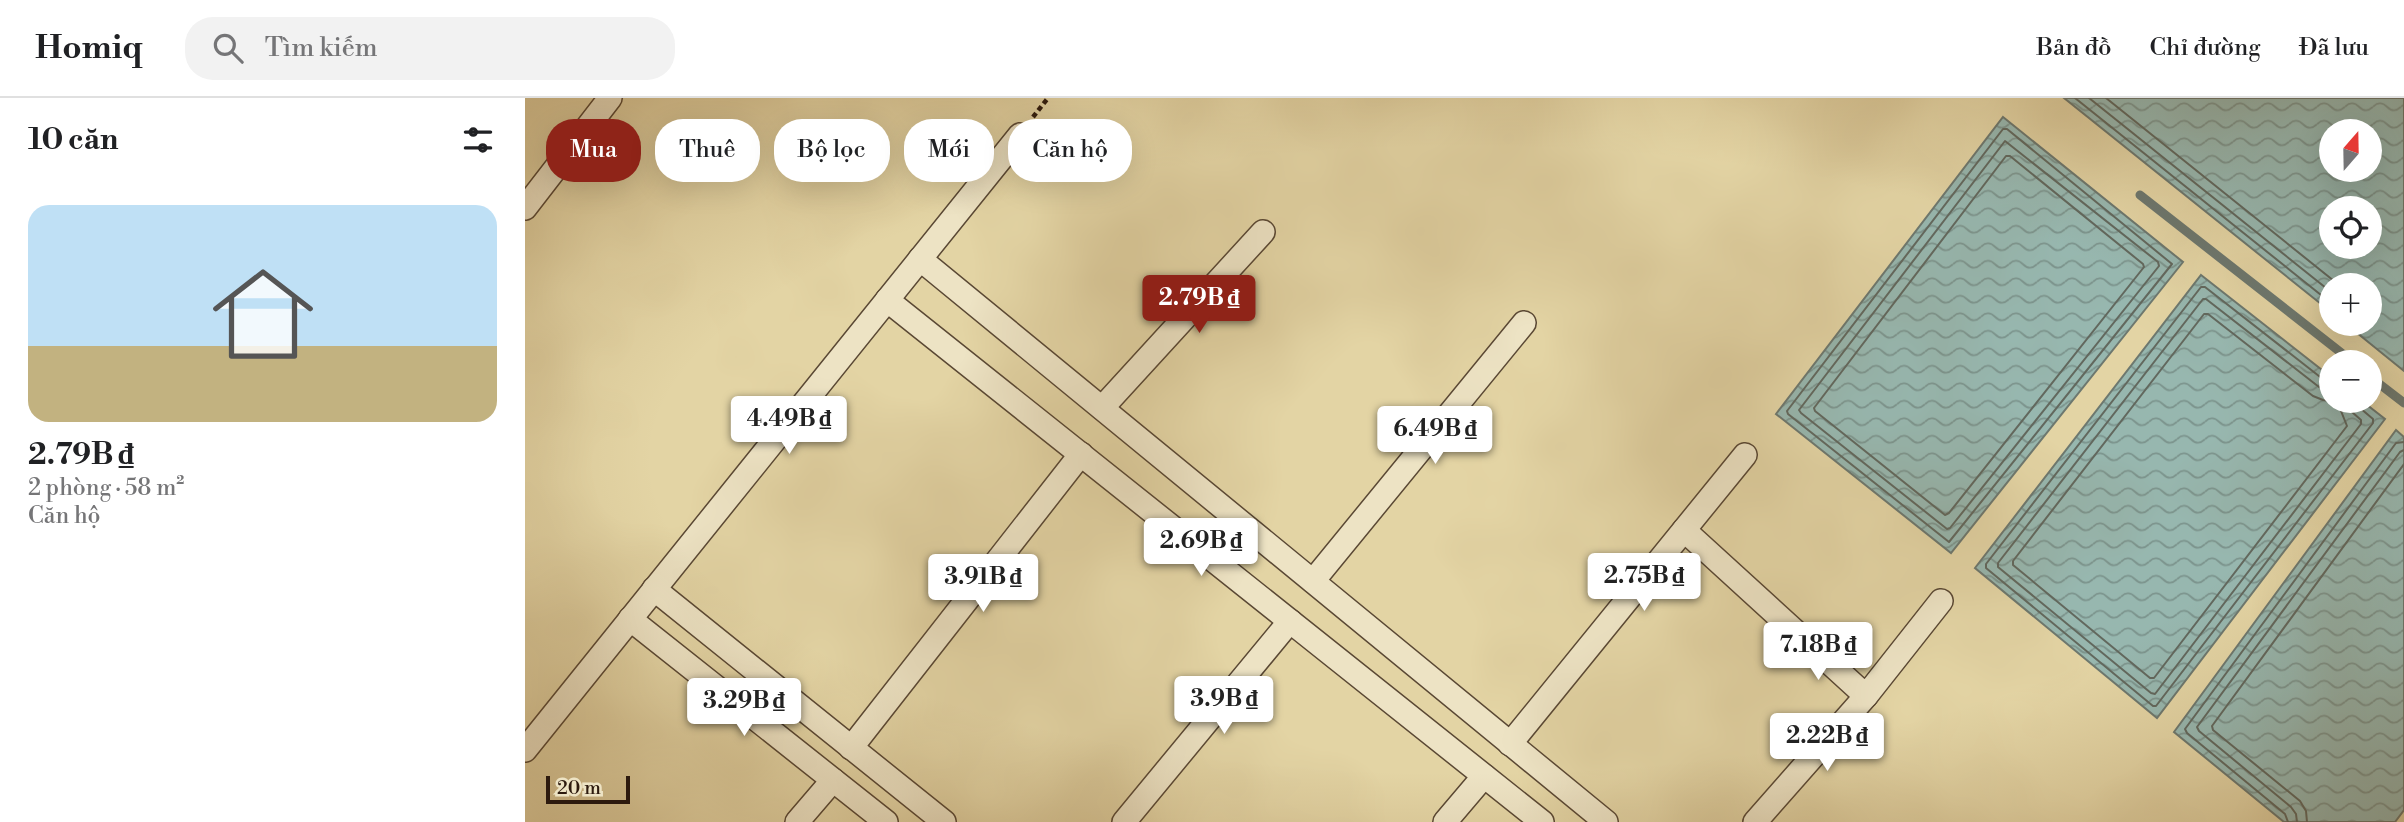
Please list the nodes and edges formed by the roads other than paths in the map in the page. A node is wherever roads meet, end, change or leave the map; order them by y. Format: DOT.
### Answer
graph roads {
  1 [pos="610,98"];
  2 [pos="1008,150"];
  3 [pos="525,208"];
  4 [pos="1263,232"];
  5 [pos="920,259"];
  6 [pos="887,300"];
  7 [pos="1524,323"];
  8 [pos="1102,408"];
  9 [pos="1081,454"];
  10 [pos="1745,455"];
  11 [pos="1684,530"];
  12 [pos="1313,581"];
  13 [pos="654,589"];
  14 [pos="1941,601"];
  15 [pos="630,620"];
  16 [pos="1290,621"];
  17 [pos="1865,695"];
  18 [pos="1510,744"];
  19 [pos="851,748"];
  20 [pos="525,750"];
  21 [pos="1484,776"];
  22 [pos="833,780"];
  23 [pos="797,822"];
  24 [pos="885,822"];
  25 [pos="944,822"];
  26 [pos="1124,822"];
  27 [pos="1445,822"];
  28 [pos="1542,822"];
  29 [pos="1606,822"];
  30 [pos="1755,822"];
  1 -- 3 [label="street"];
  2 -- 5 [label="street"];
  4 -- 8 [label="street"];
  5 -- 6 [label="street"];
  5 -- 8 [label="street"];
  6 -- 9 [label="street"];
  6 -- 13 [label="street"];
  7 -- 12 [label="street"];
  8 -- 12 [label="street"];
  9 -- 16 [label="street"];
  9 -- 19 [label="street"];
  10 -- 11 [label="street"];
  11 -- 17 [label="street"];
  11 -- 18 [label="street"];
  12 -- 18 [label="street"];
  13 -- 15 [label="street"];
  13 -- 19 [label="street"];
  14 -- 17 [label="street"];
  15 -- 20 [label="street"];
  15 -- 22 [label="street"];
  16 -- 21 [label="street"];
  16 -- 26 [label="street"];
  17 -- 30 [label="street"];
  18 -- 29 [label="street"];
  19 -- 25 [label="street"];
  21 -- 27 [label="street"];
  21 -- 28 [label="street"];
  22 -- 23 [label="street"];
  22 -- 24 [label="street"];
}
